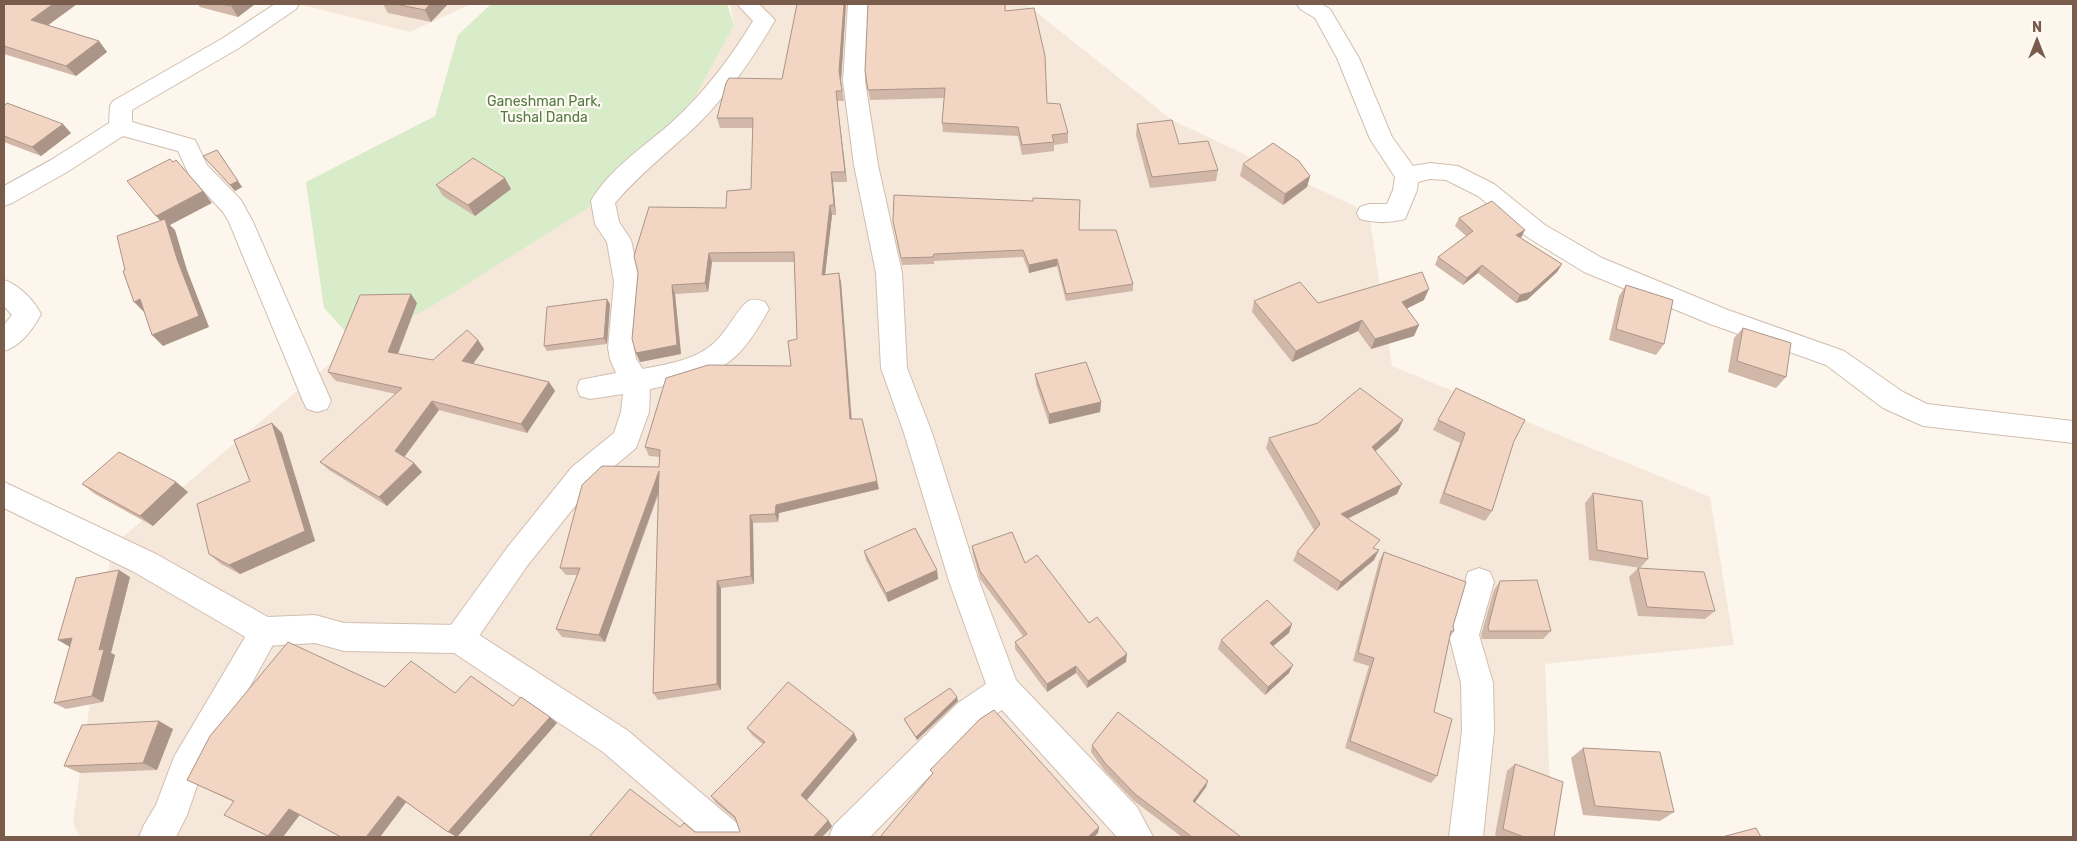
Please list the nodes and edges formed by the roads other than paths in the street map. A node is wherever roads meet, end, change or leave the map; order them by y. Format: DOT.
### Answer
graph roads {
  1 [pos="288,4"];
  2 [pos="747,4"];
  3 [pos="858,4"];
  4 [pos="1307,4"];
  5 [pos="120,127"];
  6 [pos="1407,176"];
  7 [pos="4,196"];
  8 [pos="1369,213"];
  9 [pos="4,290"];
  10 [pos="756,309"];
  11 [pos="4,341"];
  12 [pos="638,381"];
  13 [pos="590,388"];
  14 [pos="317,401"];
  15 [pos="2073,432"];
  16 [pos="4,494"];
  17 [pos="1478,582"];
  18 [pos="266,632"];
  19 [pos="459,639"];
  20 [pos="1004,690"];
  21 [pos="156,837"];
  22 [pos="727,837"];
  23 [pos="846,837"];
  24 [pos="1136,837"];
  25 [pos="1466,837"];
  1 -- 5 [label="street"];
  2 -- 12 [label="street"];
  3 -- 20 [label="street"];
  4 -- 6 [label="street"];
  5 -- 7 [label="street"];
  5 -- 14 [label="street"];
  6 -- 8 [label="street"];
  6 -- 15 [label="street"];
  9 -- 11 [label="street"];
  10 -- 12 [label="street"];
  12 -- 13 [label="street"];
  12 -- 19 [label="street"];
  16 -- 18 [label="street"];
  17 -- 25 [label="street"];
  18 -- 19 [label="street"];
  18 -- 21 [label="street"];
  19 -- 22 [label="street"];
  20 -- 23 [label="street"];
  20 -- 24 [label="street"];
}
